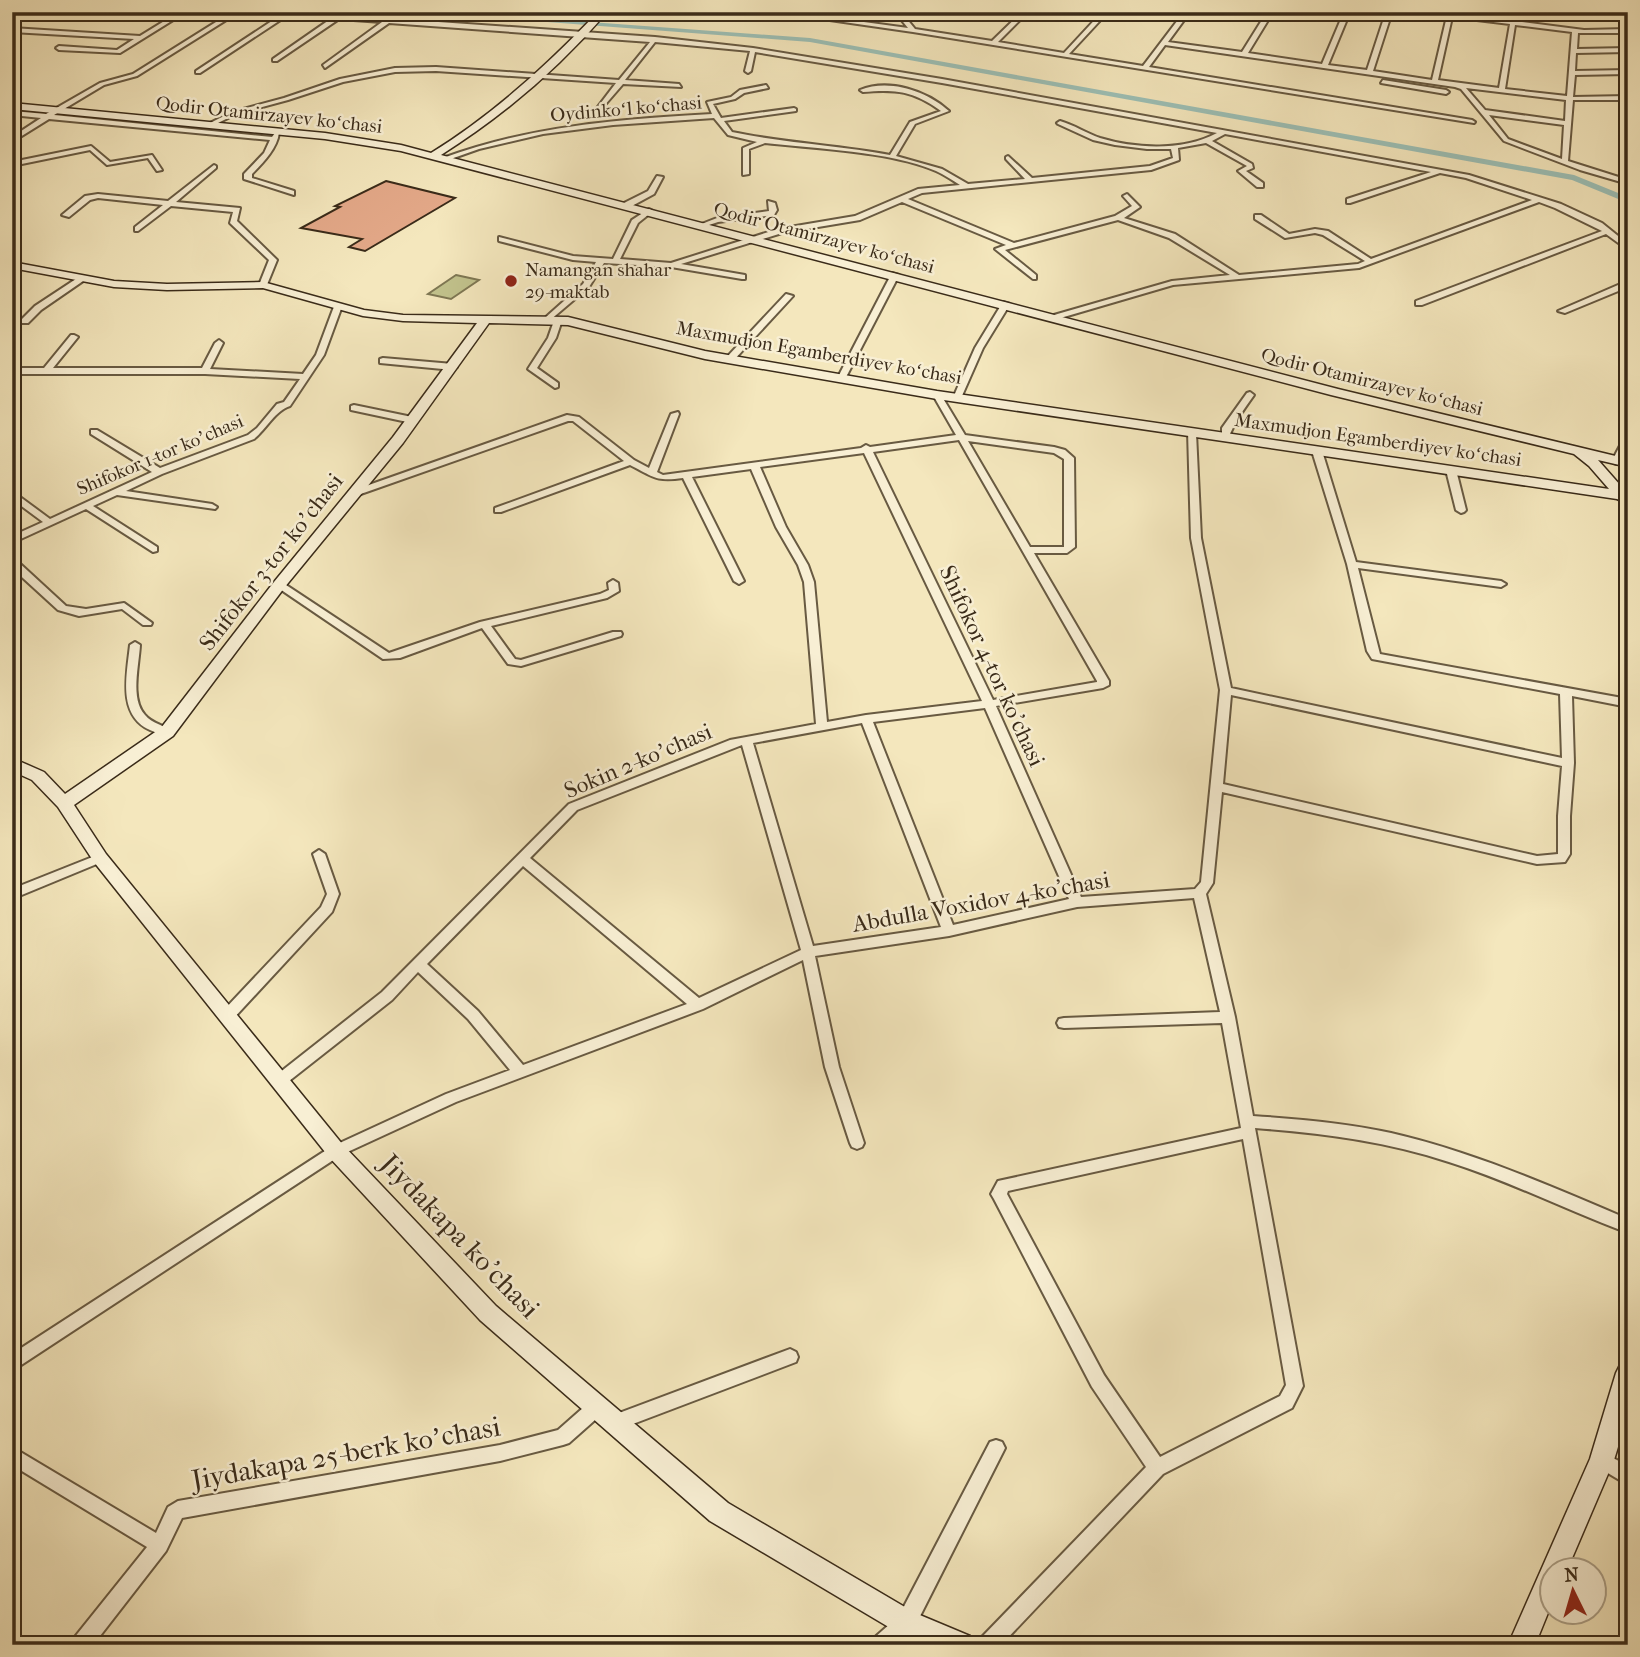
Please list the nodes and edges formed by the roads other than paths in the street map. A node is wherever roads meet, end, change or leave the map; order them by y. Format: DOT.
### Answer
graph roads {
  1 [pos="22,12"];
  2 [pos="183,12"];
  3 [pos="236,12"];
  4 [pos="268,12"];
  5 [pos="546,12"];
  6 [pos="898,12"];
  7 [pos="1025,12"];
  8 [pos="1105,12"];
  9 [pos="1187,12"];
  10 [pos="1270,12"];
  11 [pos="1347,12"];
  12 [pos="1389,12"];
  13 [pos="1429,12"];
  14 [pos="287,13"];
  15 [pos="602,14"];
  16 [pos="1450,15"];
  17 [pos="806,16"];
  18 [pos="12,17"];
  19 [pos="338,17"];
  20 [pos="387,21"];
  21 [pos="1513,22"];
  22 [pos="12,30"];
  23 [pos="913,30"];
  24 [pos="1575,30"];
  25 [pos="1628,31"];
  26 [pos="583,34"];
  27 [pos="141,38"];
  28 [pos="655,39"];
  29 [pos="994,43"];
  30 [pos="1163,45"];
  31 [pos="59,48"];
  32 [pos="753,50"];
  33 [pos="1628,50"];
  34 [pos="1575,51"];
  35 [pos="1244,54"];
  36 [pos="1065,55"];
  37 [pos="275,60"];
  38 [pos="326,65"];
  39 [pos="1324,66"];
  40 [pos="1145,68"];
  41 [pos="748,71"];
  42 [pos="198,72"];
  43 [pos="1370,72"];
  44 [pos="1628,72"];
  45 [pos="1573,73"];
  46 [pos="540,77"];
  47 [pos="682,77"];
  48 [pos="1436,80"];
  49 [pos="619,83"];
  50 [pos="1456,85"];
  51 [pos="679,86"];
  52 [pos="766,87"];
  53 [pos="863,90"];
  54 [pos="1502,90"];
  55 [pos="1446,92"];
  56 [pos="677,97"];
  57 [pos="1571,98"];
  58 [pos="1628,98"];
  59 [pos="12,106"];
  60 [pos="794,110"];
  61 [pos="597,112"];
  62 [pos="1482,112"];
  63 [pos="12,113"];
  64 [pos="53,114"];
  65 [pos="717,118"];
  66 [pos="1472,122"];
  67 [pos="1060,123"];
  68 [pos="1568,123"];
  69 [pos="208,126"];
  70 [pos="191,128"];
  71 [pos="1224,132"];
  72 [pos="277,135"];
  73 [pos="12,140"];
  74 [pos="763,141"];
  75 [pos="1209,142"];
  76 [pos="1174,146"];
  77 [pos="439,157"];
  78 [pos="892,157"];
  79 [pos="1008,158"];
  80 [pos="1565,161"];
  81 [pos="12,164"];
  82 [pos="214,167"];
  83 [pos="159,170"];
  84 [pos="1439,171"];
  85 [pos="745,174"];
  86 [pos="659,177"];
  87 [pos="1029,179"];
  88 [pos="1628,182"];
  89 [pos="965,185"];
  90 [pos="1260,186"];
  91 [pos="291,193"];
  92 [pos="1127,196"];
  93 [pos="901,199"];
  94 [pos="1540,199"];
  95 [pos="1350,201"];
  96 [pos="168,202"];
  97 [pos="771,203"];
  98 [pos="627,205"];
  99 [pos="649,211"];
  100 [pos="66,215"];
  101 [pos="1258,216"];
  102 [pos="1118,218"];
  103 [pos="703,225"];
  104 [pos="138,229"];
  105 [pos="1608,231"];
  106 [pos="502,239"];
  107 [pos="757,239"];
  108 [pos="1013,245"];
  109 [pos="1628,248"];
  110 [pos="602,259"];
  111 [pos="617,260"];
  112 [pos="1371,262"];
  113 [pos="12,265"];
  114 [pos="671,265"];
  115 [pos="895,275"];
  116 [pos="1236,276"];
  117 [pos="742,277"];
  118 [pos="1032,277"];
  119 [pos="82,279"];
  120 [pos="1628,284"];
  121 [pos="263,285"];
  122 [pos="789,296"];
  123 [pos="1419,303"];
  124 [pos="1006,304"];
  125 [pos="338,306"];
  126 [pos="1562,311"];
  127 [pos="1057,317"];
  128 [pos="485,320"];
  129 [pos="553,320"];
  130 [pos="25,321"];
  131 [pos="74,337"];
  132 [pos="219,343"];
  133 [pos="729,360"];
  134 [pos="383,361"];
  135 [pos="453,367"];
  136 [pos="47,370"];
  137 [pos="12,371"];
  138 [pos="205,371"];
  139 [pos="305,377"];
  140 [pos="841,379"];
  141 [pos="555,386"];
  142 [pos="937,395"];
  143 [pos="1250,395"];
  144 [pos="957,398"];
  145 [pos="354,408"];
  146 [pos="675,414"];
  147 [pos="412,420"];
  148 [pos="93,432"];
  149 [pos="1191,433"];
  150 [pos="962,437"];
  151 [pos="1225,438"];
  152 [pos="1628,440"];
  153 [pos="866,448"];
  154 [pos="1574,450"];
  155 [pos="1317,451"];
  156 [pos="631,462"];
  157 [pos="1622,462"];
  158 [pos="754,465"];
  159 [pos="1451,470"];
  160 [pos="159,472"];
  161 [pos="651,474"];
  162 [pos="686,474"];
  163 [pos="117,492"];
  164 [pos="12,494"];
  165 [pos="352,494"];
  166 [pos="1624,499"];
  167 [pos="87,506"];
  168 [pos="212,508"];
  169 [pos="498,510"];
  170 [pos="1461,510"];
  171 [pos="50,523"];
  172 [pos="12,540"];
  173 [pos="153,549"];
  174 [pos="1028,550"];
  175 [pos="12,562"];
  176 [pos="1352,564"];
  177 [pos="738,581"];
  178 [pos="613,583"];
  179 [pos="1501,584"];
  180 [pos="279,585"];
  181 [pos="147,623"];
  182 [pos="484,624"];
  183 [pos="617,634"];
  184 [pos="135,645"];
  185 [pos="1226,690"];
  186 [pos="1566,692"];
  187 [pos="1628,703"];
  188 [pos="989,704"];
  189 [pos="866,719"];
  190 [pos="822,727"];
  191 [pos="167,732"];
  192 [pos="747,741"];
  193 [pos="1568,763"];
  194 [pos="12,764"];
  195 [pos="1217,787"];
  196 [pos="64,803"];
  197 [pos="319,854"];
  198 [pos="100,858"];
  199 [pos="522,858"];
  200 [pos="1199,893"];
  201 [pos="12,894"];
  202 [pos="1077,902"];
  203 [pos="949,930"];
  204 [pos="808,952"];
  205 [pos="418,964"];
  206 [pos="698,1005"];
  207 [pos="227,1016"];
  208 [pos="1227,1017"];
  209 [pos="1064,1023"];
  210 [pos="519,1072"];
  211 [pos="279,1081"];
  212 [pos="1247,1126"];
  213 [pos="857,1143"];
  214 [pos="336,1151"];
  215 [pos="1628,1226"];
  216 [pos="790,1357"];
  217 [pos="12,1363"];
  218 [pos="1628,1373"];
  219 [pos="598,1406"];
  220 [pos="617,1422"];
  221 [pos="996,1448"];
  222 [pos="12,1455"];
  223 [pos="1602,1460"];
  224 [pos="1157,1468"];
  225 [pos="1628,1476"];
  226 [pos="160,1545"];
  227 [pos="1560,1556"];
  228 [pos="1538,1606"];
  229 [pos="905,1623"];
  230 [pos="81,1645"];
  231 [pos="881,1645"];
  232 [pos="961,1645"];
  233 [pos="988,1645"];
  234 [pos="1521,1645"];
  1 -- 18 [label="street"];
  2 -- 27 [label="street"];
  3 -- 64 [label="street"];
  4 -- 14 [label="street"];
  5 -- 15 [label="street"];
  6 -- 23 [label="street"];
  7 -- 29 [label="street"];
  8 -- 36 [label="street"];
  9 -- 30 [label="street"];
  10 -- 35 [label="street"];
  11 -- 39 [label="street"];
  12 -- 43 [label="street"];
  13 -- 16 [label="street"];
  14 -- 19 [label="street"];
  14 -- 42 [label="street"];
  15 -- 26 [label="street"];
  16 -- 21 [label="street"];
  16 -- 48 [label="street"];
  17 -- 23 [label="street"];
  19 -- 20 [label="street"];
  19 -- 37 [label="street"];
  20 -- 26 [label="street"];
  20 -- 38 [label="street"];
  21 -- 24 [label="street"];
  21 -- 54 [label="street"];
  22 -- 27 [label="street"];
  23 -- 29 [label="street"];
  24 -- 25 [label="street"];
  24 -- 34 [label="street"];
  26 -- 28 [label="street"];
  26 -- 46 [label="street"];
  27 -- 31 [label="street"];
  28 -- 32 [label="street"];
  28 -- 49 [label="street"];
  29 -- 36 [label="street"];
  30 -- 35 [label="street"];
  30 -- 40 [label="street"];
  30 -- 55 [label="street"];
  32 -- 41 [label="street"];
  32 -- 71 [label="street"];
  33 -- 34 [label="street"];
  34 -- 45 [label="street"];
  35 -- 39 [label="street"];
  36 -- 40 [label="street"];
  39 -- 43 [label="street"];
  40 -- 66 [label="street"];
  43 -- 48 [label="street"];
  44 -- 45 [label="street"];
  45 -- 57 [label="street"];
  46 -- 49 [label="street"];
  46 -- 69 [label="street"];
  46 -- 77 [label="street"];
  47 -- 51 [label="street"];
  48 -- 50 [label="street"];
  49 -- 51 [label="street"];
  49 -- 61 [label="street"];
  50 -- 54 [label="street"];
  50 -- 62 [label="street"];
  51 -- 56 [label="street"];
  52 -- 65 [label="street"];
  53 -- 78 [label="street"];
  54 -- 57 [label="street"];
  57 -- 58 [label="street"];
  57 -- 68 [label="street"];
  59 -- 64 [label="street, Qodir Otamirzayev koʻchasi"];
  60 -- 65 [label="street"];
  62 -- 68 [label="street"];
  62 -- 80 [label="street"];
  63 -- 64 [label="street"];
  64 -- 70 [label="street, Qodir Otamirzayev koʻchasi"];
  64 -- 73 [label="street"];
  65 -- 74 [label="street, Oydinkoʻl koʻchasi"];
  65 -- 77 [label="street, Oydinkoʻl koʻchasi"];
  67 -- 76 [label="street"];
  68 -- 80 [label="street"];
  69 -- 70 [label="street, Qodir Otamirzayev koʻchasi"];
  69 -- 72 [label="street, Qodir Otamirzayev koʻchasi"];
  70 -- 72 [label="street"];
  71 -- 75 [label="street"];
  71 -- 84 [label="street"];
  72 -- 77 [label="street, Qodir Otamirzayev koʻchasi"];
  72 -- 91 [label="street"];
  74 -- 78 [label="street, Oydinkoʻl koʻchasi"];
  74 -- 85 [label="street"];
  75 -- 76 [label="street"];
  75 -- 90 [label="street"];
  76 -- 87 [label="street"];
  77 -- 98 [label="street, Qodir Otamirzayev koʻchasi"];
  78 -- 89 [label="street, Oydinkoʻl koʻchasi"];
  79 -- 87 [label="street"];
  80 -- 88 [label="street"];
  81 -- 83 [label="street"];
  82 -- 96 [label="street"];
  84 -- 94 [label="street"];
  84 -- 95 [label="street"];
  86 -- 98 [label="street"];
  87 -- 89 [label="street"];
  89 -- 93 [label="street"];
  92 -- 102 [label="street"];
  93 -- 107 [label="street"];
  93 -- 108 [label="street"];
  94 -- 105 [label="street"];
  94 -- 112 [label="street"];
  96 -- 100 [label="street"];
  96 -- 104 [label="street"];
  96 -- 121 [label="street"];
  97 -- 103 [label="street"];
  98 -- 99 [label="street, Qodir Otamirzayev koʻchasi"];
  99 -- 103 [label="street, Qodir Otamirzayev koʻchasi"];
  99 -- 111 [label="street"];
  101 -- 112 [label="street"];
  102 -- 108 [label="street"];
  102 -- 116 [label="street"];
  103 -- 107 [label="street, Qodir Otamirzayev koʻchasi"];
  105 -- 109 [label="street"];
  105 -- 123 [label="street"];
  106 -- 110 [label="street"];
  107 -- 114 [label="street"];
  107 -- 115 [label="street, Qodir Otamirzayev koʻchasi"];
  108 -- 118 [label="street"];
  110 -- 111 [label="street"];
  110 -- 129 [label="street"];
  111 -- 114 [label="street"];
  112 -- 116 [label="street"];
  113 -- 119 [label="street, Maxmudjon Egamberdiyev koʻchasi"];
  114 -- 117 [label="street"];
  115 -- 124 [label="street, Qodir Otamirzayev koʻchasi"];
  115 -- 140 [label="street"];
  116 -- 127 [label="street"];
  119 -- 121 [label="street, Maxmudjon Egamberdiyev koʻchasi"];
  119 -- 130 [label="street"];
  120 -- 126 [label="street"];
  121 -- 125 [label="street, Maxmudjon Egamberdiyev koʻchasi"];
  122 -- 133 [label="street"];
  124 -- 127 [label="street, Qodir Otamirzayev koʻchasi"];
  124 -- 144 [label="street"];
  125 -- 128 [label="street, Maxmudjon Egamberdiyev koʻchasi"];
  125 -- 139 [label="street, Shifokor 1-tor koʼchasi"];
  127 -- 154 [label="street, Qodir Otamirzayev koʻchasi"];
  128 -- 129 [label="street, Maxmudjon Egamberdiyev koʻchasi"];
  128 -- 135 [label="street, Shifokor 3-tor koʼchasi"];
  129 -- 133 [label="street, Maxmudjon Egamberdiyev koʻchasi"];
  129 -- 141 [label="street"];
  131 -- 136 [label="street"];
  132 -- 138 [label="street"];
  133 -- 140 [label="street, Maxmudjon Egamberdiyev koʻchasi"];
  134 -- 135 [label="street"];
  135 -- 147 [label="street, Shifokor 3-tor koʼchasi"];
  136 -- 137 [label="street"];
  136 -- 138 [label="street"];
  138 -- 139 [label="street"];
  139 -- 160 [label="street, Shifokor 1-tor koʼchasi"];
  140 -- 142 [label="street, Maxmudjon Egamberdiyev koʻchasi"];
  142 -- 144 [label="street, Maxmudjon Egamberdiyev koʻchasi"];
  142 -- 150 [label="street"];
  143 -- 151 [label="street"];
  144 -- 149 [label="street, Maxmudjon Egamberdiyev koʻchasi"];
  145 -- 147 [label="street"];
  146 -- 161 [label="street"];
  147 -- 165 [label="street, Shifokor 3-tor koʼchasi"];
  148 -- 160 [label="street"];
  149 -- 151 [label="street, Maxmudjon Egamberdiyev koʻchasi"];
  149 -- 185 [label="street"];
  150 -- 153 [label="street"];
  150 -- 174 [label="street"];
  150 -- 174 [label="street"];
  151 -- 155 [label="street, Maxmudjon Egamberdiyev koʻchasi"];
  152 -- 157 [label="street"];
  153 -- 158 [label="street"];
  153 -- 188 [label="street, Shifokor 4-tor ko'chasi"];
  154 -- 157 [label="street, Qodir Otamirzayev koʻchasi"];
  154 -- 166 [label="street"];
  155 -- 159 [label="street, Maxmudjon Egamberdiyev koʻchasi"];
  155 -- 176 [label="street"];
  156 -- 161 [label="street"];
  156 -- 165 [label="street"];
  156 -- 169 [label="street"];
  158 -- 162 [label="street"];
  158 -- 190 [label="street"];
  159 -- 166 [label="street, Maxmudjon Egamberdiyev koʻchasi"];
  159 -- 170 [label="street"];
  160 -- 163 [label="street, Shifokor 1-tor koʼchasi"];
  161 -- 162 [label="street"];
  162 -- 177 [label="street"];
  163 -- 167 [label="street, Shifokor 1-tor koʼchasi"];
  163 -- 168 [label="street"];
  164 -- 171 [label="street"];
  165 -- 180 [label="street, Shifokor 3-tor koʼchasi"];
  167 -- 171 [label="street, Shifokor 1-tor koʼchasi"];
  167 -- 173 [label="street"];
  171 -- 172 [label="street, Shifokor 1-tor koʼchasi"];
  174 -- 188 [label="street, Sokin 2-koʼchasi"];
  175 -- 181 [label="street"];
  176 -- 179 [label="street"];
  176 -- 186 [label="street"];
  178 -- 182 [label="street"];
  180 -- 182 [label="street"];
  180 -- 191 [label="street, Shifokor 3-tor koʼchasi"];
  182 -- 183 [label="street"];
  184 -- 191 [label="street"];
  185 -- 193 [label="street"];
  185 -- 195 [label="street"];
  186 -- 187 [label="street"];
  186 -- 193 [label="street"];
  188 -- 189 [label="street, Sokin 2-koʼchasi"];
  188 -- 202 [label="street, Shifokor 4-tor ko'chasi"];
  189 -- 190 [label="street, Sokin 2-koʼchasi"];
  189 -- 203 [label="street"];
  190 -- 192 [label="street, Sokin 2-koʼchasi"];
  191 -- 196 [label="street, Shifokor 3-tor koʼchasi"];
  192 -- 199 [label="street, Sokin 2-koʼchasi"];
  192 -- 204 [label="street"];
  193 -- 195 [label="street"];
  194 -- 196 [label="street, Jiydakapa ko'chasi"];
  195 -- 200 [label="street"];
  196 -- 198 [label="street, Jiydakapa ko'chasi"];
  197 -- 207 [label="street"];
  198 -- 201 [label="street"];
  198 -- 207 [label="street, Jiydakapa ko'chasi"];
  199 -- 205 [label="street, Sokin 2-koʼchasi"];
  199 -- 206 [label="street"];
  200 -- 202 [label="street, Abdulla Voxidov 4-ko'chasi"];
  200 -- 208 [label="street"];
  202 -- 203 [label="street, Abdulla Voxidov 4-ko'chasi"];
  203 -- 204 [label="street, Abdulla Voxidov 4-ko'chasi"];
  204 -- 206 [label="street, Abdulla Voxidov 4-ko'chasi"];
  204 -- 213 [label="street"];
  205 -- 210 [label="street"];
  205 -- 211 [label="street, Sokin 2-koʼchasi"];
  206 -- 210 [label="street, Abdulla Voxidov 4-ko'chasi"];
  207 -- 211 [label="street, Jiydakapa ko'chasi"];
  208 -- 209 [label="street"];
  208 -- 212 [label="street"];
  210 -- 214 [label="street, Abdulla Voxidov 4-ko'chasi"];
  211 -- 214 [label="street, Jiydakapa ko'chasi"];
  212 -- 215 [label="street"];
  212 -- 224 [label="street"];
  212 -- 224 [label="street"];
  214 -- 217 [label="street, Abdulla Voxidov 4-ko'chasi"];
  214 -- 219 [label="street, Jiydakapa ko'chasi"];
  216 -- 220 [label="street"];
  218 -- 223 [label="street"];
  219 -- 220 [label="street, Jiydakapa ko'chasi"];
  219 -- 226 [label="street, Jiydakapa 25-berk koʼchasi"];
  220 -- 229 [label="street, Jiydakapa ko'chasi"];
  221 -- 229 [label="street"];
  222 -- 226 [label="street"];
  223 -- 225 [label="street"];
  223 -- 227 [label="street"];
  224 -- 233 [label="street"];
  226 -- 230 [label="street"];
  228 -- 234 [label="street"];
  229 -- 231 [label="street"];
  229 -- 232 [label="street, Jiydakapa ko'chasi"];
}
